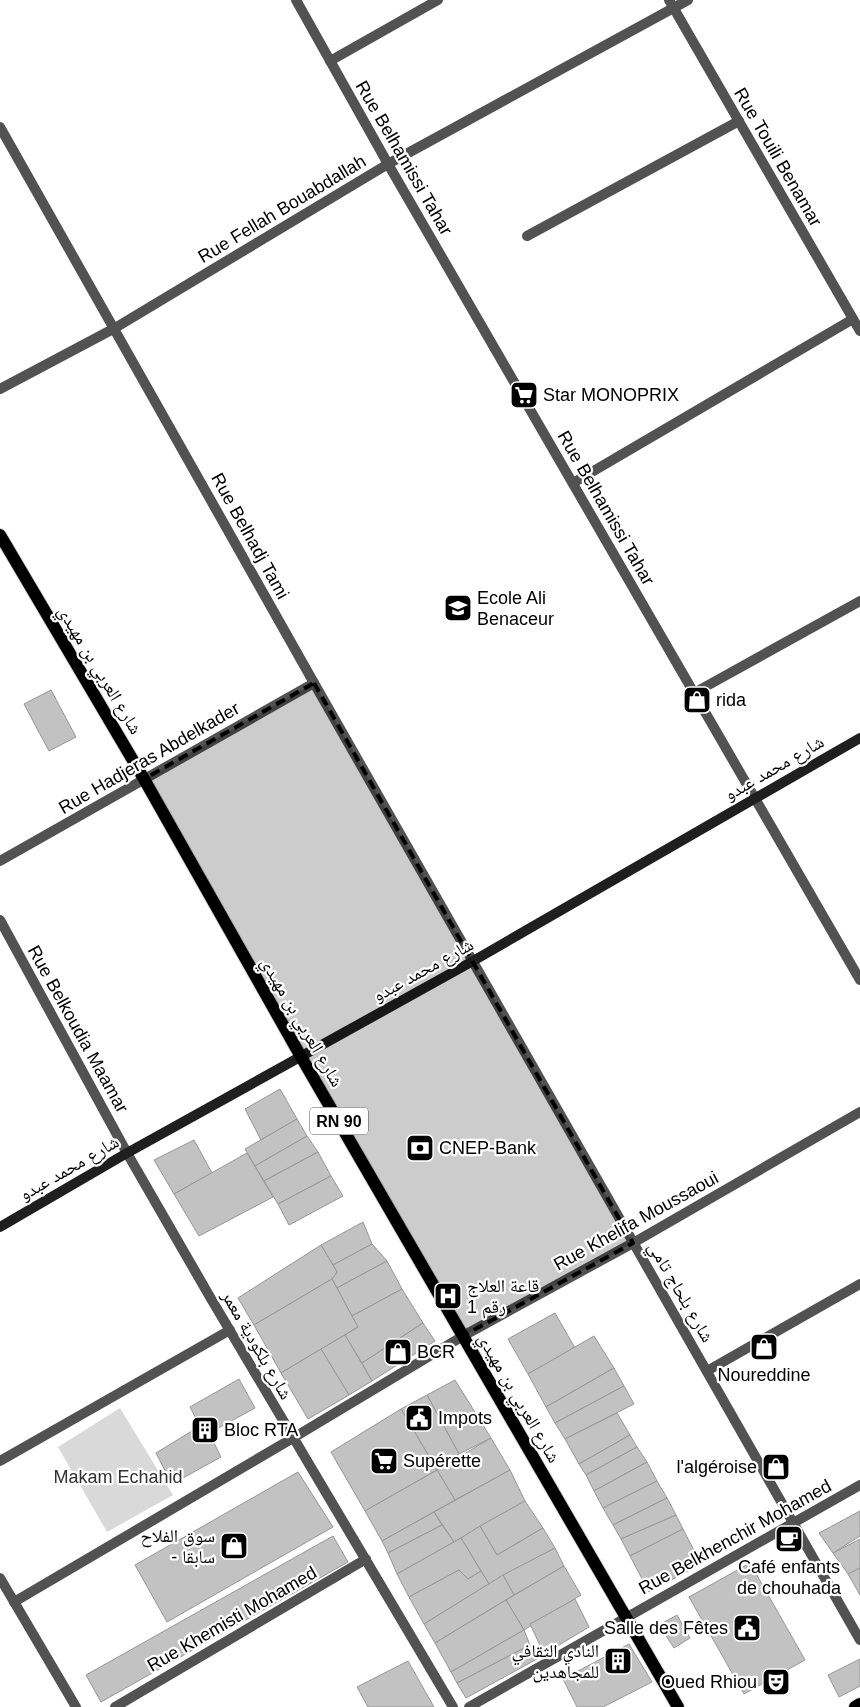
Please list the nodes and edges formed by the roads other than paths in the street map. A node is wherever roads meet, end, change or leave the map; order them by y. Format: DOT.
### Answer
graph roads {
  1 [pos="296,0"];
  2 [pos="438,0"];
  3 [pos="688,0"];
  4 [pos="671,4"];
  5 [pos="330,61"];
  6 [pos="739,121"];
  7 [pos="0,127"];
  8 [pos="388,164"];
  9 [pos="527,236"];
  10 [pos="853,319"];
  11 [pos="115,328"];
  12 [pos="860,331"];
  13 [pos="0,389"];
  14 [pos="573,484"];
  15 [pos="0,535"];
  16 [pos="860,601"];
  17 [pos="314,683"];
  18 [pos="694,693"];
  19 [pos="860,738"];
  20 [pos="144,779"];
  21 [pos="754,798"];
  22 [pos="0,861"];
  23 [pos="0,920"];
  24 [pos="473,961"];
  25 [pos="860,980"];
  26 [pos="300,1055"];
  27 [pos="860,1112"];
  28 [pos="127,1153"];
  29 [pos="0,1227"];
  30 [pos="633,1243"];
  31 [pos="860,1284"];
  32 [pos="230,1330"];
  33 [pos="463,1336"];
  34 [pos="707,1371"];
  35 [pos="294,1438"];
  36 [pos="0,1460"];
  37 [pos="860,1485"];
  38 [pos="794,1523"];
  39 [pos="366,1559"];
  40 [pos="0,1578"];
  41 [pos="14,1602"];
  42 [pos="626,1617"];
  43 [pos="860,1640"];
  44 [pos="860,1704"];
  45 [pos="76,1707"];
  46 [pos="115,1707"];
  47 [pos="453,1707"];
  48 [pos="469,1707"];
  49 [pos="678,1707"];
  50 [pos="855,1707"];
  1 -- 5 [label="street, Rue Belhamissi Tahar"];
  2 -- 5 [label="street"];
  3 -- 4 [label="street, Rue Fellah Bouabdallah"];
  4 -- 6 [label="street, Rue Touili Benamar"];
  4 -- 8 [label="street, Rue Fellah Bouabdallah"];
  5 -- 8 [label="street, Rue Belhamissi Tahar"];
  6 -- 9 [label="street"];
  6 -- 10 [label="street, Rue Touili Benamar"];
  7 -- 11 [label="street, Rue Belhadj Tami"];
  8 -- 11 [label="street, Rue Fellah Bouabdallah"];
  8 -- 14 [label="street, Rue Belhamissi Tahar"];
  10 -- 12 [label="street, Rue Touili Benamar"];
  10 -- 14 [label="street"];
  11 -- 13 [label="street, Rue Fellah Bouabdallah"];
  11 -- 17 [label="street, Rue Belhadj Tami"];
  14 -- 18 [label="street, Rue Belhamissi Tahar"];
  15 -- 20 [label="main road, شارع العربي بن مهيدي / RN 90"];
  16 -- 18 [label="street"];
  17 -- 20 [label="street, Rue Hadjeras Abdelkader"];
  17 -- 24 [label="street, Rue Belhadj Tami"];
  18 -- 21 [label="street, Rue Belhamissi Tahar"];
  19 -- 21 [label="street, شارع محمد عبدو"];
  20 -- 22 [label="street, Rue Hadjeras Abdelkader"];
  20 -- 26 [label="main road, شارع العربي بن مهيدي / RN 90"];
  21 -- 24 [label="street, شارع محمد عبدو"];
  21 -- 25 [label="street, Rue Belhamissi Tahar"];
  23 -- 28 [label="street, Rue Belkoudia Maamar"];
  24 -- 26 [label="street, شارع محمد عبدو"];
  24 -- 30 [label="street, شارع بلحاج تامي"];
  26 -- 28 [label="street, شارع محمد عبدو"];
  26 -- 33 [label="main road, شارع العربي بن مهيدي / RN 90"];
  27 -- 30 [label="street, Rue Khelifa Moussaoui"];
  28 -- 29 [label="street, شارع محمد عبدو"];
  28 -- 32 [label="street, شارع بلكودية معمر"];
  30 -- 33 [label="street, Rue Khelifa Moussaoui"];
  30 -- 34 [label="street, شارع بلحاج تامي"];
  31 -- 34 [label="street"];
  32 -- 35 [label="street, شارع بلكودية معمر"];
  32 -- 36 [label="street"];
  33 -- 35 [label="street, Rue Khelifa Moussaoui"];
  33 -- 42 [label="main road, شارع العربي بن مهيدي / RN 90"];
  34 -- 38 [label="street, شارع بلحاج تامي"];
  35 -- 39 [label="street, شارع بلكودية معمر"];
  35 -- 41 [label="street, Rue Khelifa Moussaoui"];
  37 -- 38 [label="street, Rue Belkhenchir Mohamed"];
  38 -- 42 [label="street, Rue Belkhenchir Mohamed"];
  38 -- 43 [label="street, شارع بلحاج تامي"];
  39 -- 46 [label="street, Rue Khemisti Mohamed"];
  39 -- 47 [label="street, شارع بلكودية معمر"];
  40 -- 41 [label="street"];
  41 -- 45 [label="street"];
  42 -- 48 [label="street, Rue Belkhenchir Mohamed"];
  42 -- 49 [label="main road, شارع العربي بن مهيدي / RN 90"];
  44 -- 50 [label="main road"];
}
